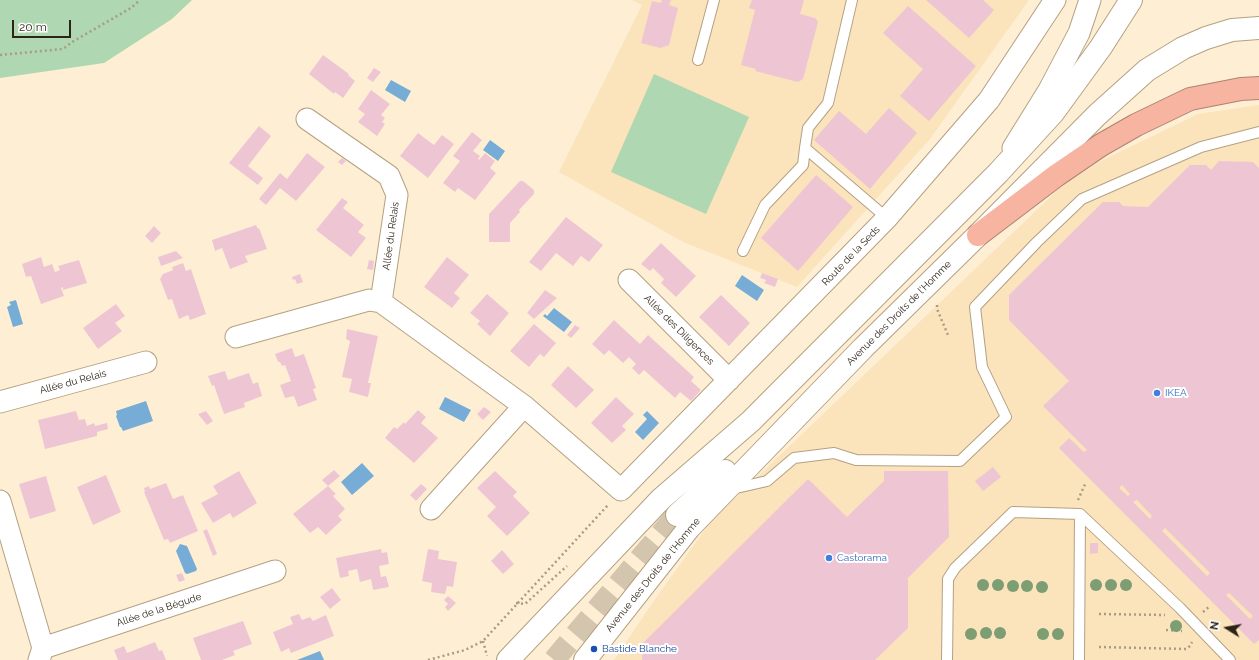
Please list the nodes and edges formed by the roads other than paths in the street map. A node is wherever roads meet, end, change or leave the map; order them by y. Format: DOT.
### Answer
graph roads {
  1 [pos="714,0"];
  2 [pos="852,0"];
  3 [pos="1055,0"];
  4 [pos="1090,0"];
  5 [pos="1131,0"];
  6 [pos="1259,28"];
  7 [pos="698,60"];
  8 [pos="1259,88"];
  9 [pos="307,118"];
  10 [pos="1259,132"];
  11 [pos="805,148"];
  12 [pos="998,173"];
  13 [pos="887,218"];
  14 [pos="978,235"];
  15 [pos="743,251"];
  16 [pos="629,280"];
  17 [pos="381,302"];
  18 [pos="843,329"];
  19 [pos="236,337"];
  20 [pos="863,348"];
  21 [pos="146,362"];
  22 [pos="729,380"];
  23 [pos="0,402"];
  24 [pos="524,406"];
  25 [pos="724,492"];
  26 [pos="0,501"];
  27 [pos="431,509"];
  28 [pos="1080,514"];
  29 [pos="274,571"];
  30 [pos="41,654"];
  31 [pos="508,660"];
  32 [pos="585,660"];
  33 [pos="947,660"];
  34 [pos="1078,660"];
  35 [pos="1230,660"];
  1 -- 7 [label="lane"];
  2 -- 11 [label="lane"];
  3 -- 13 [label="street, Route de la Seds"];
  4 -- 12 [label="street"];
  5 -- 12 [label="main road"];
  6 -- 14 [label="main road, Avenue des Droits de l'Homme"];
  8 -- 14 [label="highway"];
  9 -- 17 [label="street, Allée du Relais"];
  10 -- 25 [label="lane"];
  11 -- 13 [label="lane"];
  11 -- 15 [label="lane"];
  12 -- 18 [label="main road"];
  13 -- 22 [label="street, Route de la Seds"];
  14 -- 20 [label="main road, Avenue des Droits de l'Homme"];
  16 -- 22 [label="street, Allée des Diligences"];
  17 -- 19 [label="street"];
  17 -- 24 [label="street"];
  18 -- 20 [label="main road"];
  18 -- 31 [label="main road"];
  20 -- 25 [label="main road, Avenue des Droits de l'Homme"];
  21 -- 23 [label="street, Allée du Relais"];
  22 -- 24 [label="street, Route de la Seds"];
  24 -- 27 [label="street"];
  25 -- 32 [label="main road, Avenue des Droits de l'Homme"];
  26 -- 30 [label="street, Allée de la Bégude"];
  28 -- 33 [label="lane"];
  28 -- 34 [label="lane"];
  28 -- 35 [label="lane"];
  29 -- 30 [label="street, Allée de la Bégude"];
}
